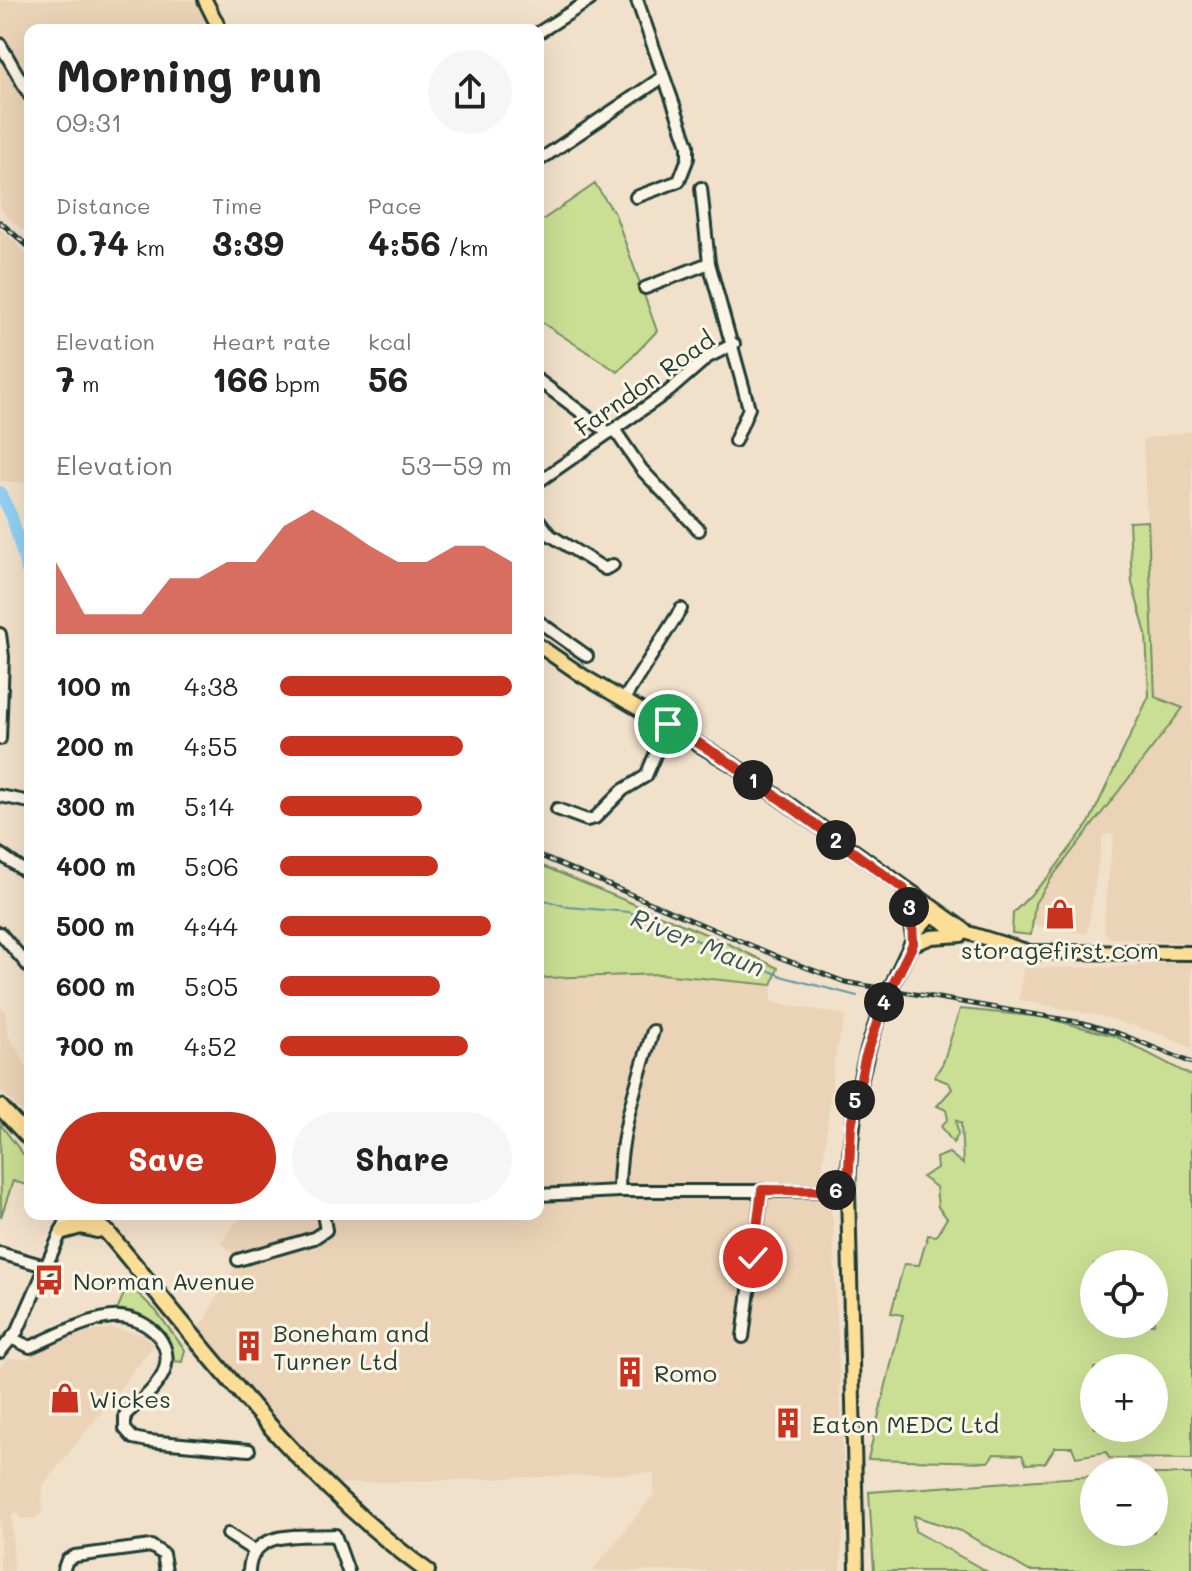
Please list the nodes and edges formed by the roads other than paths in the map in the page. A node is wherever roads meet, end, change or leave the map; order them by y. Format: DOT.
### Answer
graph roads {
  1 [pos="205,0"];
  2 [pos="590,0"];
  3 [pos="637,0"];
  4 [pos="217,24"];
  5 [pos="544,29"];
  6 [pos="0,44"];
  7 [pos="663,77"];
  8 [pos="24,86"];
  9 [pos="544,157"];
  10 [pos="701,188"];
  11 [pos="636,197"];
  12 [pos="709,263"];
  13 [pos="645,288"];
  14 [pos="734,344"];
  15 [pos="544,384"];
  16 [pos="612,431"];
  17 [pos="735,441"];
  18 [pos="544,478"];
  19 [pos="544,527"];
  20 [pos="699,530"];
  21 [pos="613,565"];
  22 [pos="681,609"];
  23 [pos="544,625"];
  24 [pos="0,634"];
  25 [pos="544,649"];
  26 [pos="587,656"];
  27 [pos="624,699"];
  28 [pos="668,724"];
  29 [pos="0,739"];
  30 [pos="0,796"];
  31 [pos="24,801"];
  32 [pos="557,809"];
  33 [pos="0,854"];
  34 [pos="24,871"];
  35 [pos="904,889"];
  36 [pos="934,914"];
  37 [pos="0,933"];
  38 [pos="971,934"];
  39 [pos="913,944"];
  40 [pos="1192,953"];
  41 [pos="24,961"];
  42 [pos="653,1031"];
  43 [pos="0,1107"];
  44 [pos="24,1133"];
  45 [pos="762,1190"];
  46 [pos="619,1191"];
  47 [pos="848,1191"];
  48 [pos="544,1195"];
  49 [pos="67,1220"];
  50 [pos="91,1220"];
  51 [pos="103,1220"];
  52 [pos="324,1220"];
  53 [pos="63,1231"];
  54 [pos="108,1233"];
  55 [pos="0,1253"];
  56 [pos="238,1260"];
  57 [pos="48,1267"];
  58 [pos="743,1337"];
  59 [pos="13,1339"];
  60 [pos="0,1352"];
  61 [pos="249,1450"];
  62 [pos="228,1534"];
  63 [pos="253,1550"];
  64 [pos="63,1571"];
  65 [pos="166,1571"];
  66 [pos="249,1571"];
  67 [pos="348,1571"];
  68 [pos="427,1571"];
  69 [pos="857,1571"];
  1 -- 4 [label="main road"];
  2 -- 5 [label="street"];
  3 -- 7 [label="street"];
  6 -- 8 [label="street"];
  7 -- 9 [label="street"];
  7 -- 11 [label="street"];
  10 -- 12 [label="street"];
  12 -- 13 [label="street"];
  12 -- 14 [label="street"];
  14 -- 16 [label="street, Farndon Road"];
  14 -- 17 [label="street"];
  15 -- 16 [label="street"];
  16 -- 18 [label="street, Farndon Road"];
  16 -- 20 [label="street"];
  19 -- 21 [label="street"];
  22 -- 27 [label="street"];
  23 -- 26 [label="street"];
  24 -- 29 [label="street"];
  25 -- 27 [label="main road"];
  27 -- 28 [label="main road"];
  28 -- 32 [label="street"];
  28 -- 35 [label="main road"];
  30 -- 31 [label="street"];
  33 -- 34 [label="street"];
  35 -- 36 [label="main road"];
  35 -- 39 [label="main road"];
  36 -- 38 [label="main road"];
  36 -- 39 [label="main road"];
  37 -- 41 [label="street"];
  38 -- 39 [label="main road"];
  38 -- 40 [label="main road"];
  39 -- 47 [label="main road, bridge"];
  42 -- 46 [label="street"];
  43 -- 44 [label="highway"];
  45 -- 46 [label="street"];
  45 -- 47 [label="street"];
  45 -- 58 [label="street"];
  46 -- 48 [label="street"];
  47 -- 69 [label="main road"];
  49 -- 53 [label="street"];
  50 -- 54 [label="highway"];
  51 -- 54 [label="highway"];
  52 -- 56 [label="street"];
  53 -- 54 [label="highway"];
  53 -- 57 [label="street"];
  54 -- 68 [label="highway"];
  55 -- 57 [label="street"];
  57 -- 59 [label="street"];
  59 -- 60 [label="street"];
  59 -- 61 [label="street"];
  62 -- 63 [label="street"];
  63 -- 66 [label="street"];
  63 -- 67 [label="street"];
  64 -- 65 [label="street"];
}
